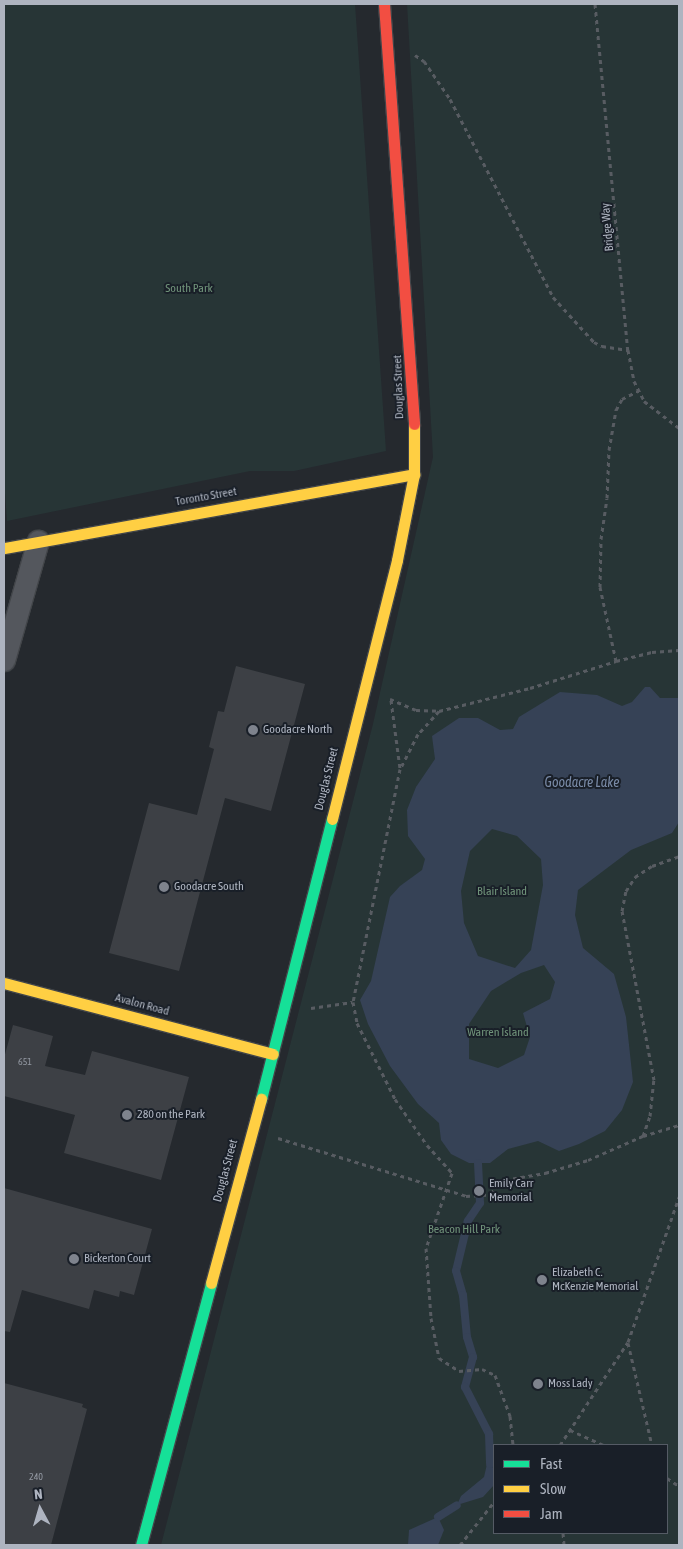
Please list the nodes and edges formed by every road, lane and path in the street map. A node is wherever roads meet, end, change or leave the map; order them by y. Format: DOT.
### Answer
graph roads {
  1 [pos="384,4"];
  2 [pos="595,4"];
  3 [pos="387,44"];
  4 [pos="628,350"];
  5 [pos="638,391"];
  6 [pos="679,428"];
  7 [pos="414,474"];
  8 [pos="38,541"];
  9 [pos="4,548"];
  10 [pos="679,650"];
  11 [pos="4,660"];
  12 [pos="616,661"];
  13 [pos="363,689"];
  14 [pos="391,699"];
  15 [pos="439,710"];
  16 [pos="400,770"];
  17 [pos="679,856"];
  18 [pos="4,983"];
  19 [pos="353,1002"];
  20 [pos="283,1013"];
  21 [pos="273,1054"];
  22 [pos="679,1125"];
  23 [pos="251,1129"];
  24 [pos="643,1136"];
  25 [pos="447,1191"];
  26 [pos="679,1197"];
  27 [pos="628,1342"];
  28 [pos="570,1430"];
  29 [pos="513,1444"];
  30 [pos="562,1444"];
  31 [pos="602,1444"];
  32 [pos="652,1444"];
  33 [pos="668,1479"];
  34 [pos="679,1486"];
  35 [pos="493,1503"];
  36 [pos="141,1545"];
  37 [pos="460,1545"];
  1 -- 3 [label="main road, Douglas Street"];
  2 -- 4 [label="path, Bridge Way"];
  3 -- 4 [label="path"];
  3 -- 7 [label="main road, Douglas Street"];
  4 -- 5 [label="path, Bridge Way"];
  5 -- 6 [label="path, Bridge Way"];
  5 -- 12 [label="path"];
  7 -- 8 [label="main road, Toronto Street"];
  7 -- 13 [label="main road, Douglas Street"];
  8 -- 9 [label="main road, Toronto Street"];
  8 -- 11 [label="street"];
  10 -- 12 [label="path"];
  12 -- 15 [label="path"];
  13 -- 14 [label="path"];
  13 -- 20 [label="main road, Douglas Street"];
  14 -- 15 [label="path"];
  14 -- 16 [label="path"];
  15 -- 16 [label="path"];
  16 -- 19 [label="path"];
  17 -- 24 [label="path"];
  18 -- 21 [label="main road, Avalon Road"];
  19 -- 20 [label="path"];
  19 -- 25 [label="path"];
  20 -- 21 [label="main road, Douglas Street"];
  21 -- 23 [label="main road, Douglas Street"];
  22 -- 24 [label="path"];
  23 -- 25 [label="path"];
  23 -- 36 [label="main road, Douglas Street"];
  24 -- 25 [label="path"];
  25 -- 29 [label="path"];
  26 -- 27 [label="path"];
  27 -- 28 [label="path"];
  27 -- 32 [label="path"];
  28 -- 30 [label="path"];
  28 -- 31 [label="path"];
  33 -- 34 [label="path"];
  35 -- 37 [label="path"];
}
